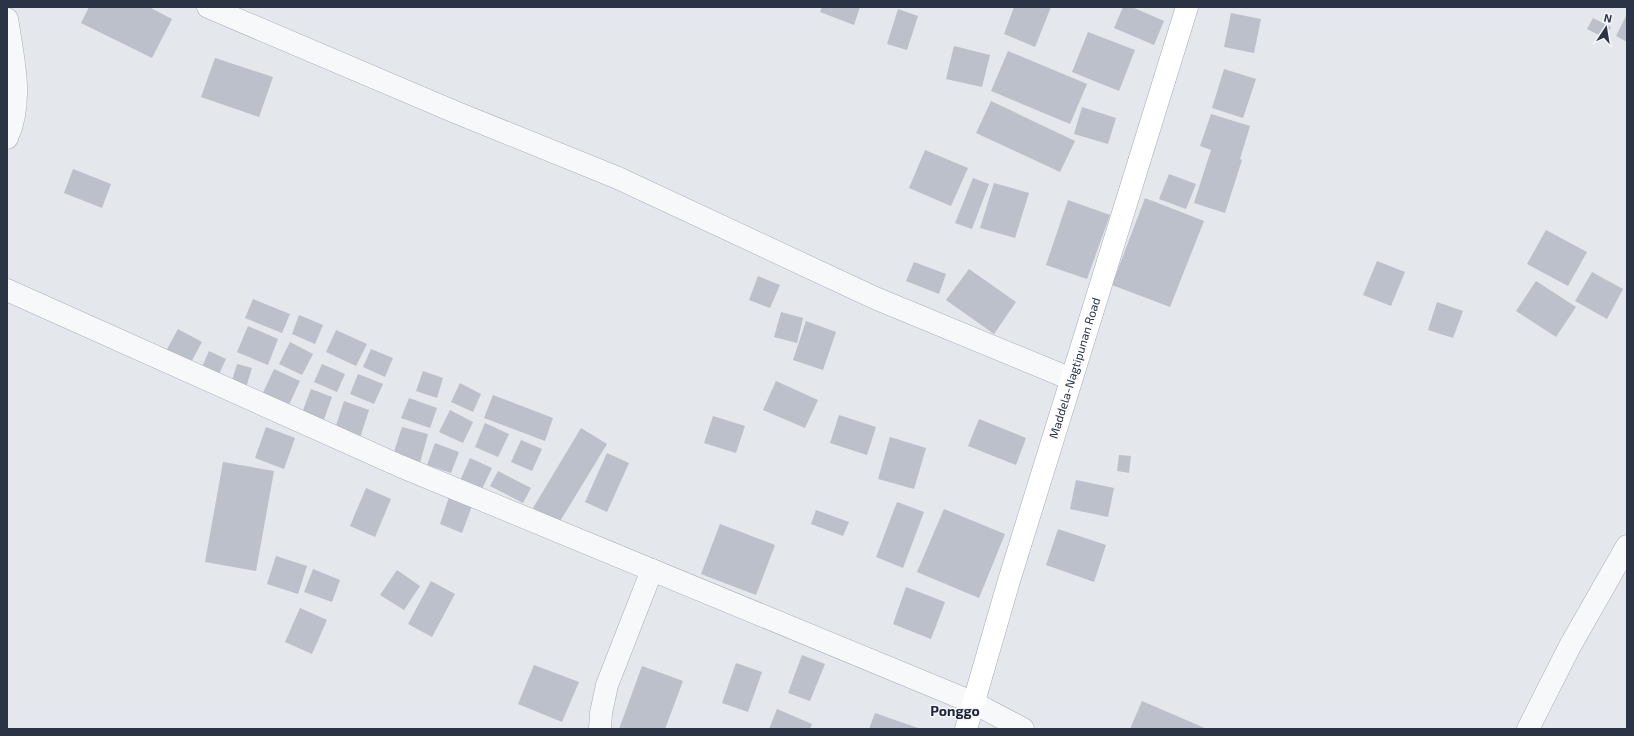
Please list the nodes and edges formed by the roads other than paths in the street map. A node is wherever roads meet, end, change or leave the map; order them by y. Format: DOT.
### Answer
graph roads {
  1 [pos="208,7"];
  2 [pos="1187,7"];
  3 [pos="7,19"];
  4 [pos="7,138"];
  5 [pos="7,290"];
  6 [pos="1072,379"];
  7 [pos="1627,546"];
  8 [pos="652,570"];
  9 [pos="974,703"];
  10 [pos="600,729"];
  11 [pos="966,729"];
  12 [pos="1023,729"];
  13 [pos="1528,729"];
  1 -- 6 [label="street"];
  2 -- 6 [label="main road, Maddela-Nagtipunan Road"];
  3 -- 4 [label="street"];
  5 -- 8 [label="street"];
  6 -- 9 [label="main road, Maddela-Nagtipunan Road"];
  7 -- 13 [label="street"];
  8 -- 9 [label="street"];
  8 -- 10 [label="street"];
  9 -- 11 [label="main road, Maddela-Nagtipunan Road"];
  9 -- 12 [label="street"];
}
